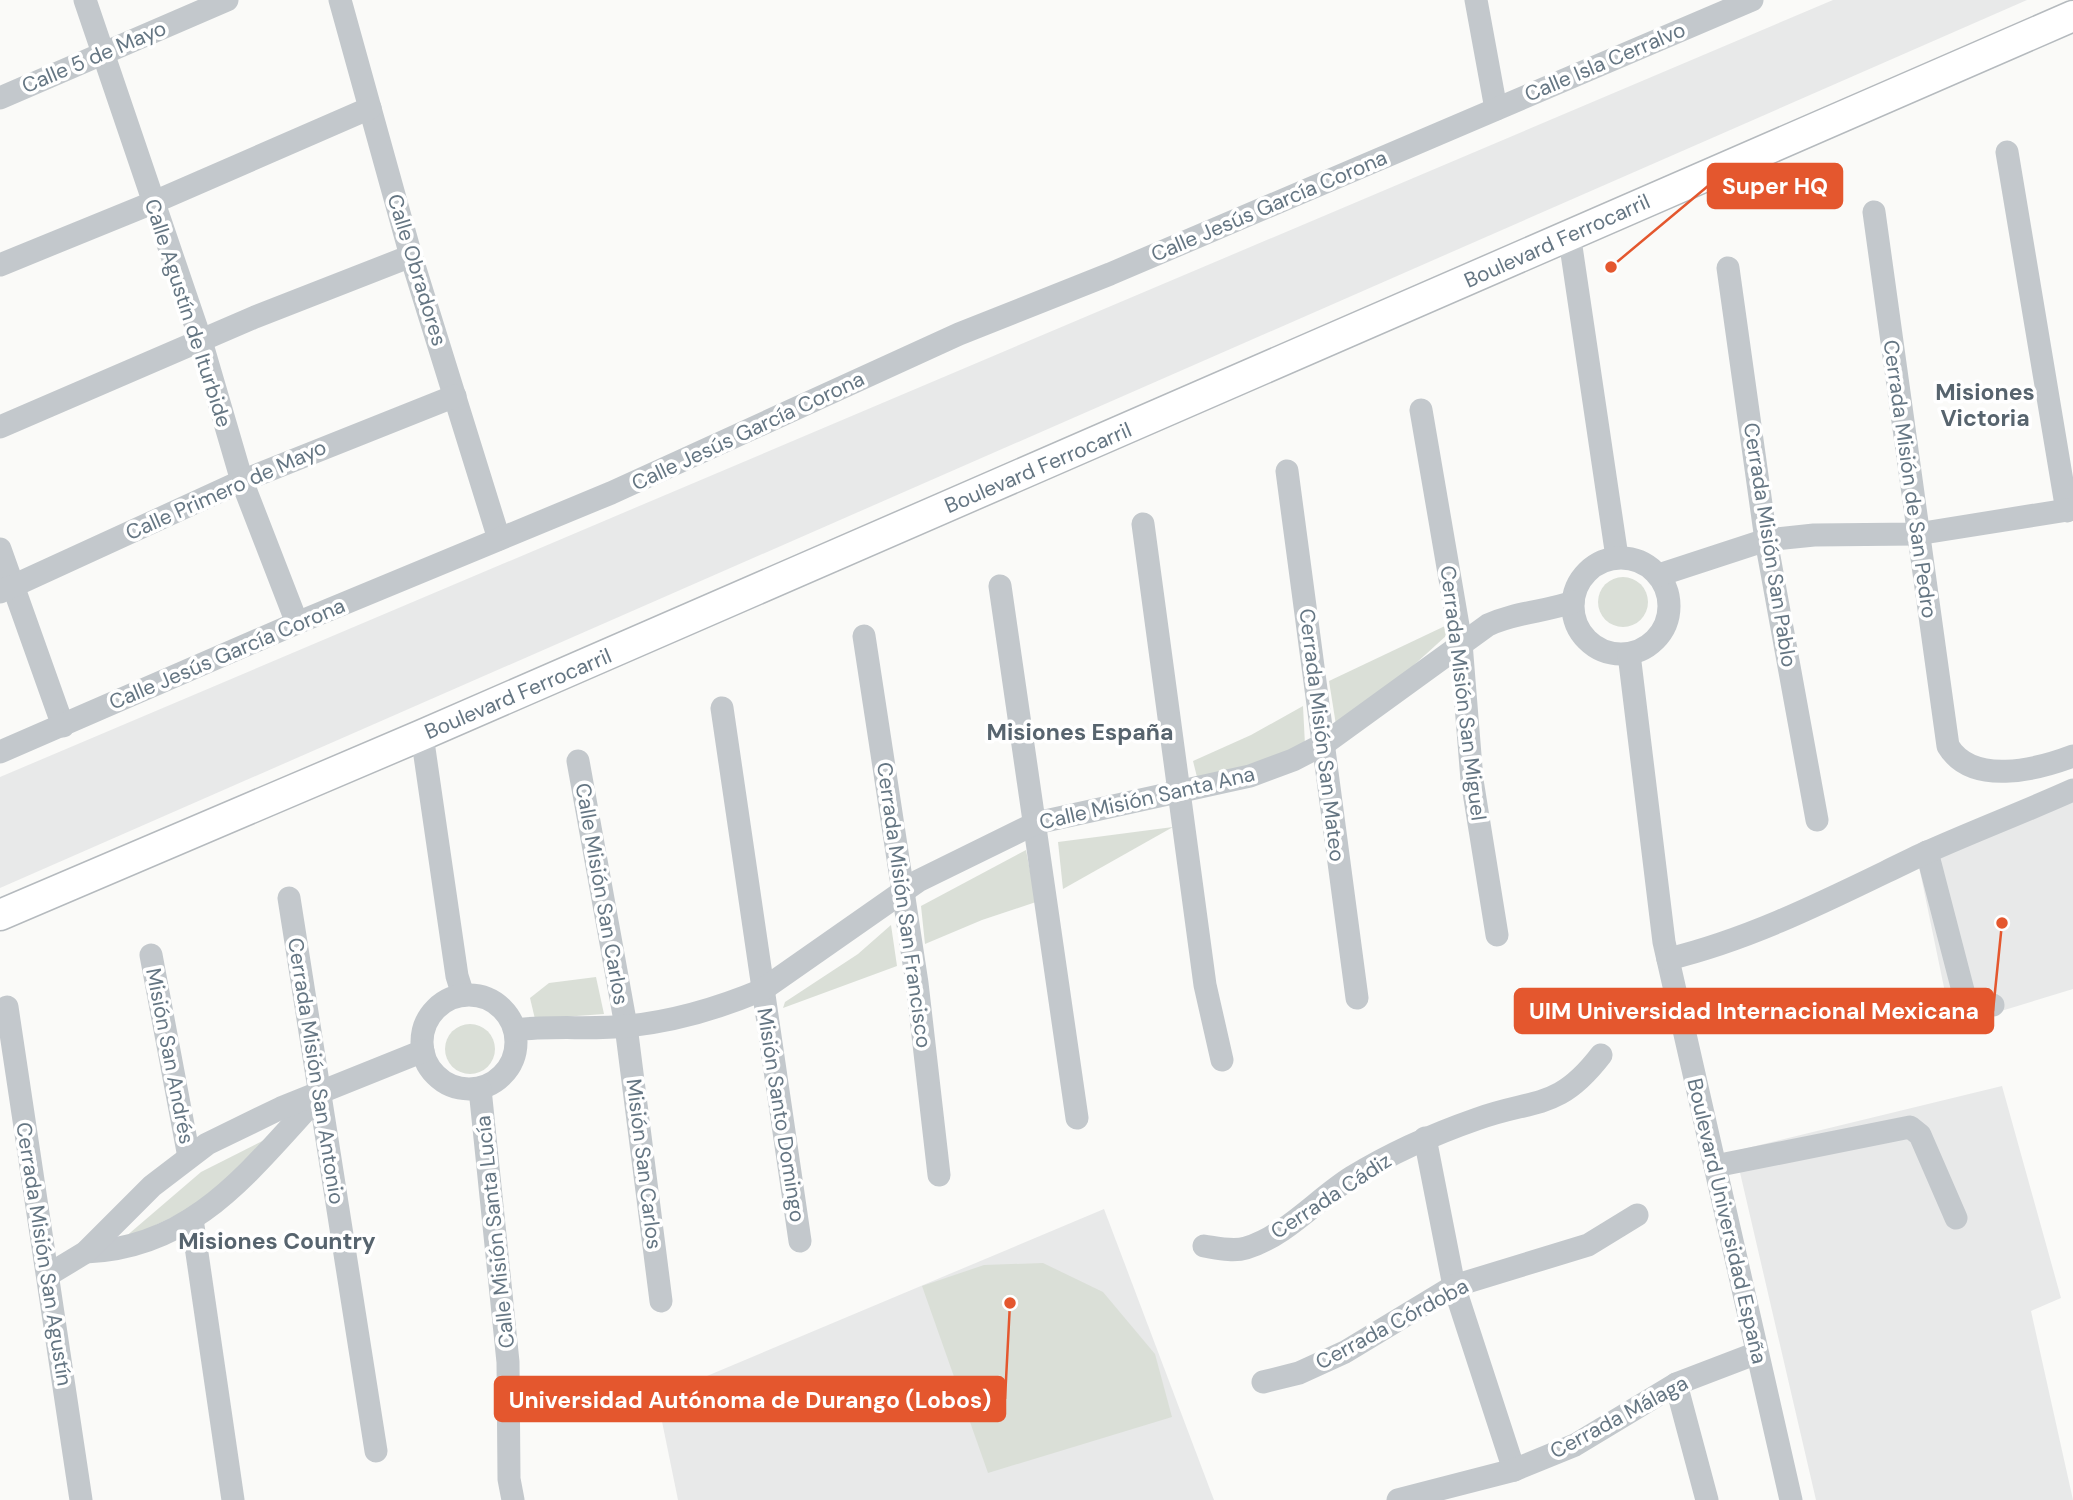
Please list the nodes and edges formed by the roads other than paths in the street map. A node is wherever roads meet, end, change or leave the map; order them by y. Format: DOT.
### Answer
graph roads {
  1 [pos="85,0"];
  2 [pos="227,0"];
  3 [pos="340,0"];
  4 [pos="1476,0"];
  5 [pos="1752,0"];
  6 [pos="2073,16"];
  7 [pos="102,54"];
  8 [pos="0,98"];
  9 [pos="370,108"];
  10 [pos="1496,108"];
  11 [pos="2007,152"];
  12 [pos="152,203"];
  13 [pos="1874,212"];
  14 [pos="1569,233"];
  15 [pos="411,256"];
  16 [pos="0,265"];
  17 [pos="1728,268"];
  18 [pos="201,341"];
  19 [pos="455,396"];
  20 [pos="1421,410"];
  21 [pos="0,426"];
  22 [pos="1287,471"];
  23 [pos="242,481"];
  24 [pos="2070,510"];
  25 [pos="1143,524"];
  26 [pos="1917,534"];
  27 [pos="499,539"];
  28 [pos="1766,540"];
  29 [pos="0,549"];
  30 [pos="1617,557"];
  31 [pos="1659,575"];
  32 [pos="1000,586"];
  33 [pos="7,589"];
  34 [pos="1573,602"];
  35 [pos="297,623"];
  36 [pos="864,636"];
  37 [pos="1461,643"];
  38 [pos="1629,654"];
  39 [pos="722,708"];
  40 [pos="63,726"];
  41 [pos="422,735"];
  42 [pos="1324,744"];
  43 [pos="0,752"];
  44 [pos="2073,756"];
  45 [pos="578,761"];
  46 [pos="2073,790"];
  47 [pos="1181,792"];
  48 [pos="1817,820"];
  49 [pos="1036,823"];
  50 [pos="1927,852"];
  51 [pos="902,893"];
  52 [pos="289,898"];
  53 [pos="0,915"];
  54 [pos="1497,935"];
  55 [pos="1666,951"];
  56 [pos="151,954"];
  57 [pos="762,990"];
  58 [pos="463,995"];
  59 [pos="1357,998"];
  60 [pos="1993,1005"];
  61 [pos="7,1007"];
  62 [pos="626,1026"];
  63 [pos="515,1030"];
  64 [pos="423,1051"];
  65 [pos="1601,1055"];
  66 [pos="1222,1060"];
  67 [pos="480,1089"];
  68 [pos="320,1094"];
  69 [pos="1077,1118"];
  70 [pos="1425,1138"];
  71 [pos="189,1157"];
  72 [pos="1715,1166"];
  73 [pos="939,1175"];
  74 [pos="1636,1215"];
  75 [pos="1956,1218"];
  76 [pos="192,1219"];
  77 [pos="800,1241"];
  78 [pos="1204,1246"];
  79 [pos="86,1251"];
  80 [pos="48,1275"];
  81 [pos="1454,1286"];
  82 [pos="661,1301"];
  83 [pos="1757,1353"];
  84 [pos="1263,1382"];
  85 [pos="1676,1384"];
  86 [pos="376,1451"];
  87 [pos="1514,1470"];
  88 [pos="81,1500"];
  89 [pos="233,1500"];
  90 [pos="513,1500"];
  91 [pos="1398,1500"];
  92 [pos="1707,1500"];
  93 [pos="1791,1500"];
  1 -- 7 [label="street, Calle Agustín de Iturbide"];
  2 -- 7 [label="street, Calle 5 de Mayo"];
  3 -- 9 [label="street, Calle Obradores"];
  4 -- 10 [label="street"];
  5 -- 10 [label="street, Calle Isla Cerralvo"];
  6 -- 14 [label="main road, Boulevard Ferrocarril"];
  7 -- 8 [label="street, Calle 5 de Mayo"];
  7 -- 12 [label="street, Calle Agustín de Iturbide"];
  9 -- 12 [label="street"];
  9 -- 15 [label="street, Calle Obradores"];
  10 -- 27 [label="street, Calle Jesús García Corona"];
  11 -- 24 [label="street"];
  12 -- 16 [label="street"];
  12 -- 18 [label="street, Calle Agustín de Iturbide"];
  13 -- 26 [label="street, Cerrada Misión de San Pedro"];
  14 -- 30 [label="street"];
  14 -- 41 [label="main road, Boulevard Ferrocarril"];
  15 -- 18 [label="street"];
  15 -- 19 [label="street, Calle Obradores"];
  17 -- 28 [label="street, Cerrada Misión San Pablo"];
  18 -- 21 [label="street"];
  18 -- 23 [label="street, Calle Agustín de Iturbide"];
  19 -- 23 [label="street, Calle Primero de Mayo"];
  19 -- 27 [label="street, Calle Obradores"];
  20 -- 37 [label="street, Cerrada Misión San Miguel"];
  22 -- 42 [label="street, Cerrada Misión San Mateo"];
  23 -- 33 [label="street, Calle Primero de Mayo"];
  23 -- 35 [label="street, Calle Agustín de Iturbide"];
  24 -- 26 [label="street"];
  25 -- 47 [label="street"];
  26 -- 28 [label="street"];
  26 -- 44 [label="street, Cerrada Misión de San Pedro"];
  27 -- 35 [label="street, Calle Jesús García Corona"];
  28 -- 31 [label="street"];
  28 -- 48 [label="street, Cerrada Misión San Pablo"];
  29 -- 33 [label="street"];
  30 -- 31 [label="street"];
  30 -- 34 [label="street"];
  31 -- 38 [label="street"];
  32 -- 49 [label="street"];
  33 -- 40 [label="street"];
  34 -- 37 [label="street, Calle Misión Santa Ana"];
  34 -- 38 [label="street"];
  35 -- 40 [label="street, Calle Jesús García Corona"];
  36 -- 51 [label="street, Cerrada Misión San Francisco"];
  37 -- 42 [label="street, Calle Misión Santa Ana"];
  37 -- 54 [label="street, Cerrada Misión San Miguel"];
  38 -- 55 [label="street, Boulevard Universidad España"];
  39 -- 57 [label="street, Misión Santo Domingo"];
  40 -- 43 [label="street, Calle Jesús García Corona"];
  41 -- 53 [label="main road, Boulevard Ferrocarril"];
  41 -- 58 [label="street"];
  42 -- 47 [label="street, Calle Misión Santa Ana"];
  42 -- 59 [label="street, Cerrada Misión San Mateo"];
  45 -- 62 [label="street, Calle Misión San Carlos"];
  46 -- 50 [label="street"];
  47 -- 49 [label="street, Calle Misión Santa Ana"];
  47 -- 66 [label="street"];
  49 -- 51 [label="street, Calle Misión Santa Ana"];
  49 -- 69 [label="street"];
  50 -- 55 [label="street"];
  50 -- 60 [label="street"];
  51 -- 57 [label="street, Calle Misión Santa Ana"];
  51 -- 73 [label="street, Cerrada Misión San Francisco"];
  52 -- 68 [label="street, Cerrada Misión San Antonio"];
  55 -- 72 [label="street, Boulevard Universidad España"];
  56 -- 71 [label="street, Misión San Andrés"];
  57 -- 62 [label="street, Calle Misión Santa Ana"];
  57 -- 77 [label="street, Misión Santo Domingo"];
  58 -- 63 [label="street"];
  58 -- 64 [label="street"];
  61 -- 80 [label="street, Cerrada Misión San Agustín"];
  62 -- 63 [label="street, Calle Misión Santa Ana"];
  62 -- 82 [label="street, Misión San Carlos"];
  63 -- 67 [label="street"];
  64 -- 67 [label="street"];
  64 -- 68 [label="street"];
  65 -- 70 [label="street, Cerrada Cádiz"];
  67 -- 90 [label="street, Calle Misión Santa Lucía"];
  68 -- 71 [label="street"];
  68 -- 76 [label="street"];
  68 -- 86 [label="street, Cerrada Misión San Antonio"];
  70 -- 78 [label="street, Cerrada Cádiz"];
  70 -- 81 [label="street"];
  71 -- 79 [label="street"];
  72 -- 75 [label="street"];
  72 -- 83 [label="street, Boulevard Universidad España"];
  74 -- 81 [label="street, Cerrada Córdoba"];
  76 -- 79 [label="street"];
  76 -- 89 [label="street"];
  79 -- 80 [label="street"];
  80 -- 88 [label="street, Cerrada Misión San Agustín"];
  81 -- 84 [label="street, Cerrada Córdoba"];
  81 -- 87 [label="street"];
  83 -- 85 [label="street, Cerrada Málaga"];
  83 -- 93 [label="street, Boulevard Universidad España"];
  85 -- 87 [label="street, Cerrada Málaga"];
  85 -- 92 [label="street"];
  87 -- 91 [label="street, Cerrada Málaga"];
}
